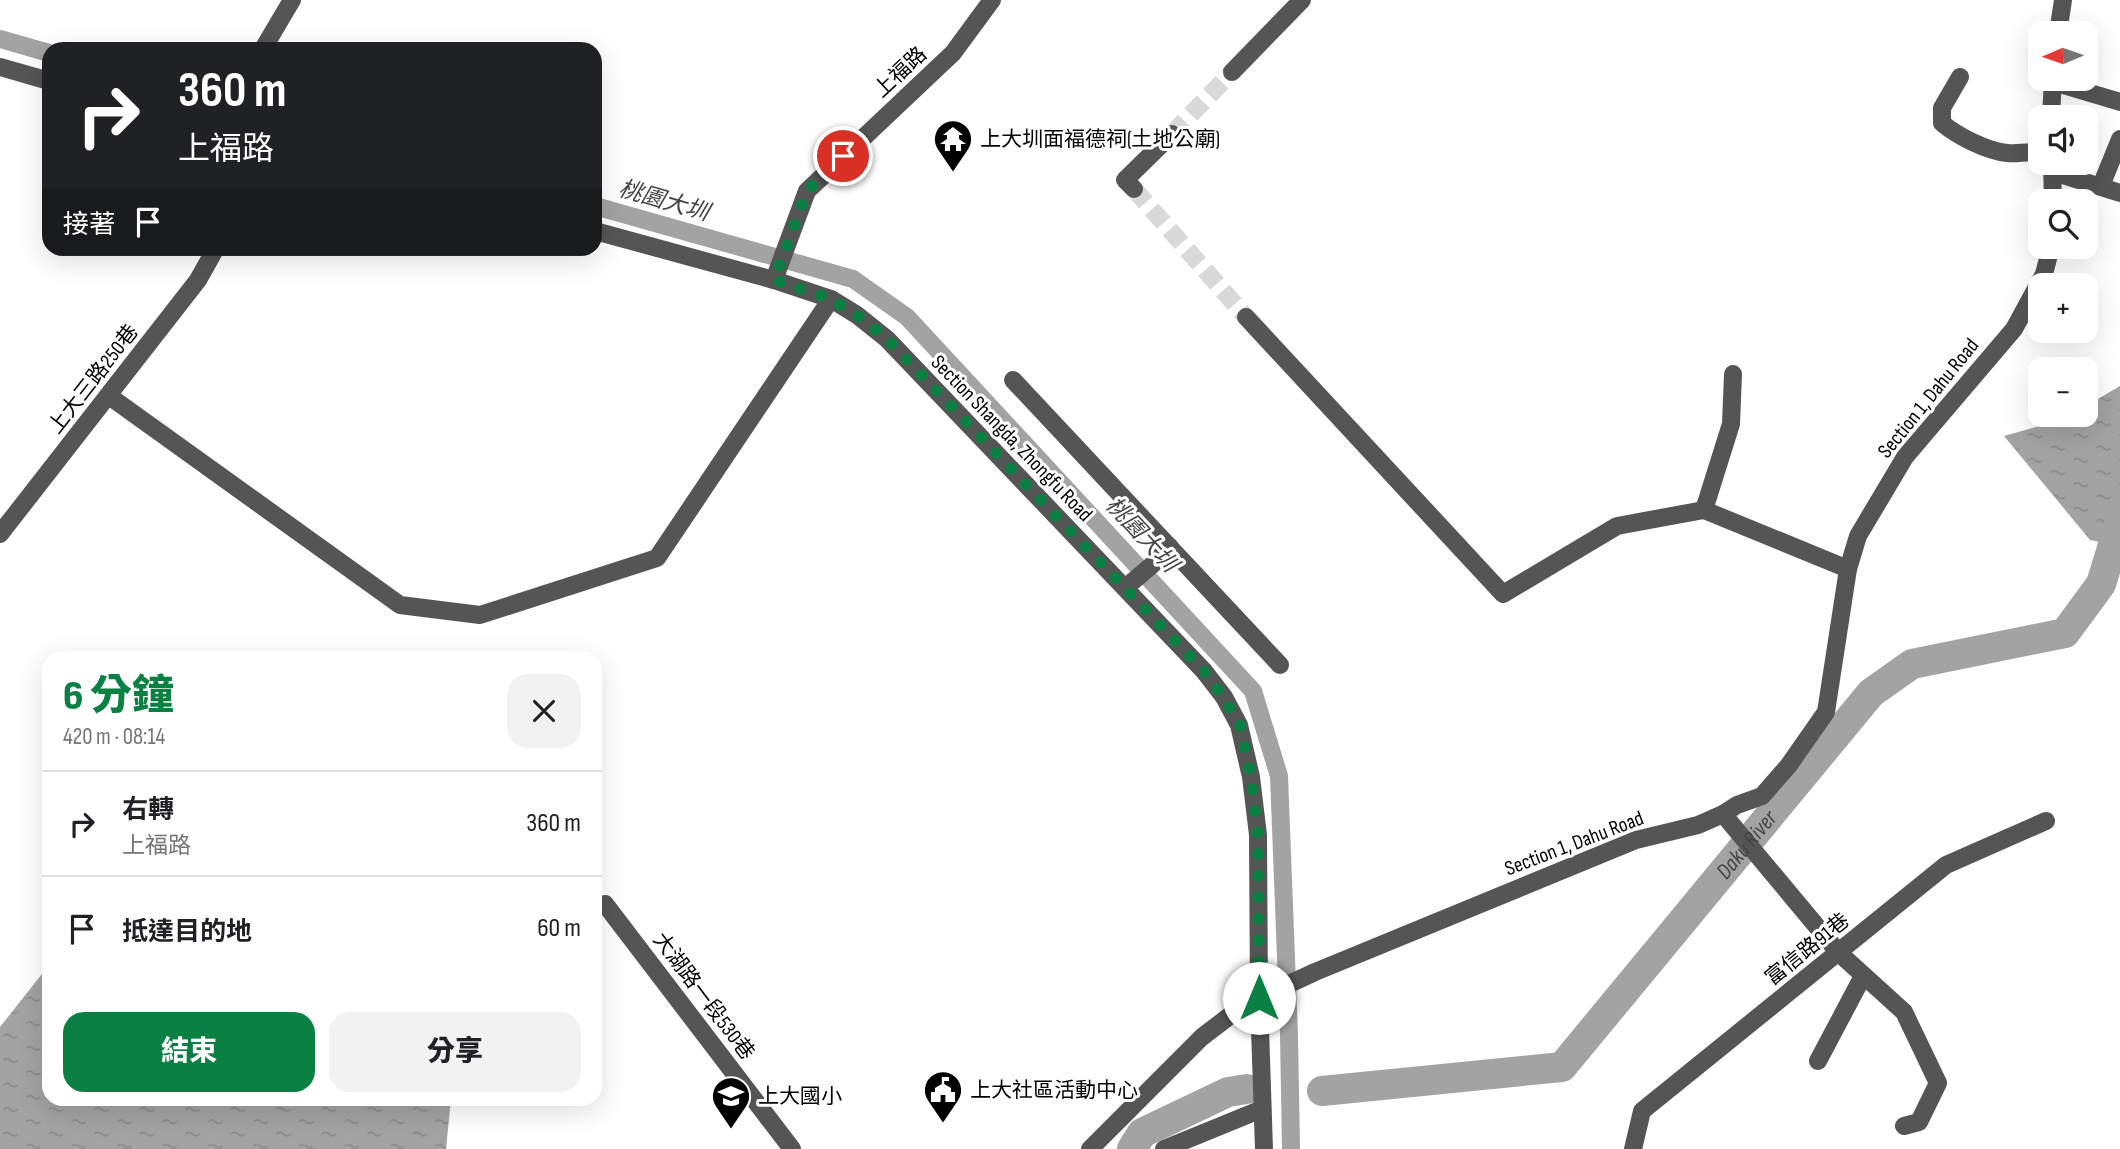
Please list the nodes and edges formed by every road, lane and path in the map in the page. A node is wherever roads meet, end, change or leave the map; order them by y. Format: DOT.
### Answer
graph roads {
  1 [pos="292,0"];
  2 [pos="992,0"];
  3 [pos="1302,0"];
  4 [pos="2063,0"];
  5 [pos="2060,21"];
  6 [pos="268,42"];
  7 [pos="0,67"];
  8 [pos="1232,72"];
  9 [pos="1960,78"];
  10 [pos="42,79"];
  11 [pos="2086,91"];
  12 [pos="2120,102"];
  13 [pos="1172,134"];
  14 [pos="2120,139"];
  15 [pos="2028,152"];
  16 [pos="2072,175"];
  17 [pos="2101,186"];
  18 [pos="1134,189"];
  19 [pos="2120,193"];
  20 [pos="602,233"];
  21 [pos="212,256"];
  22 [pos="2048,259"];
  23 [pos="777,274"];
  24 [pos="831,299"];
  25 [pos="1246,317"];
  26 [pos="1733,374"];
  27 [pos="1013,380"];
  28 [pos="109,396"];
  29 [pos="1704,510"];
  30 [pos="0,534"];
  31 [pos="1169,546"];
  32 [pos="1848,569"];
  33 [pos="1127,586"];
  34 [pos="1280,665"];
  35 [pos="1723,814"];
  36 [pos="2046,821"];
  37 [pos="605,904"];
  38 [pos="1839,953"];
  39 [pos="1863,976"];
  40 [pos="1259,998"];
  41 [pos="1818,1061"];
  42 [pos="1262,1109"];
  43 [pos="1903,1126"];
  44 [pos="792,1149"];
  45 [pos="1090,1149"];
  46 [pos="1164,1149"];
  47 [pos="1264,1149"];
  48 [pos="1633,1149"];
  1 -- 6 [label="street"];
  2 -- 23 [label="street, 上福路"];
  3 -- 8 [label="street"];
  4 -- 5 [label="street"];
  7 -- 10 [label="street"];
  9 -- 15 [label="street"];
  11 -- 12 [label="street"];
  13 -- 18 [label="street"];
  14 -- 17 [label="street"];
  16 -- 17 [label="street"];
  17 -- 19 [label="street"];
  20 -- 23 [label="street, Section Shangda, Zhongfu Road"];
  21 -- 28 [label="street, 上大三路250巷"];
  22 -- 32 [label="street, Section 1, Dahu Road"];
  23 -- 24 [label="street, Section Shangda, Zhongfu Road"];
  24 -- 28 [label="street"];
  24 -- 33 [label="street, Section Shangda, Zhongfu Road"];
  25 -- 29 [label="street"];
  26 -- 29 [label="street"];
  27 -- 31 [label="street"];
  28 -- 30 [label="street, 上大三路250巷"];
  29 -- 32 [label="street"];
  31 -- 33 [label="street"];
  31 -- 34 [label="street"];
  32 -- 35 [label="street, Section 1, Dahu Road"];
  33 -- 40 [label="street, Section Shangda, Zhongfu Road"];
  35 -- 38 [label="street"];
  35 -- 40 [label="street, Section 1, Dahu Road"];
  36 -- 38 [label="street, 富信路91巷"];
  37 -- 44 [label="street, 大湖路一段530巷"];
  38 -- 39 [label="street"];
  38 -- 48 [label="street, 富信路91巷"];
  39 -- 41 [label="street"];
  39 -- 43 [label="street"];
  40 -- 42 [label="street, Section Shangda, Zhongfu Road"];
  40 -- 45 [label="street, Section 1, Dahu Road"];
  42 -- 46 [label="street"];
  42 -- 47 [label="street, Section Shangda, Zhongfu Road"];
}
